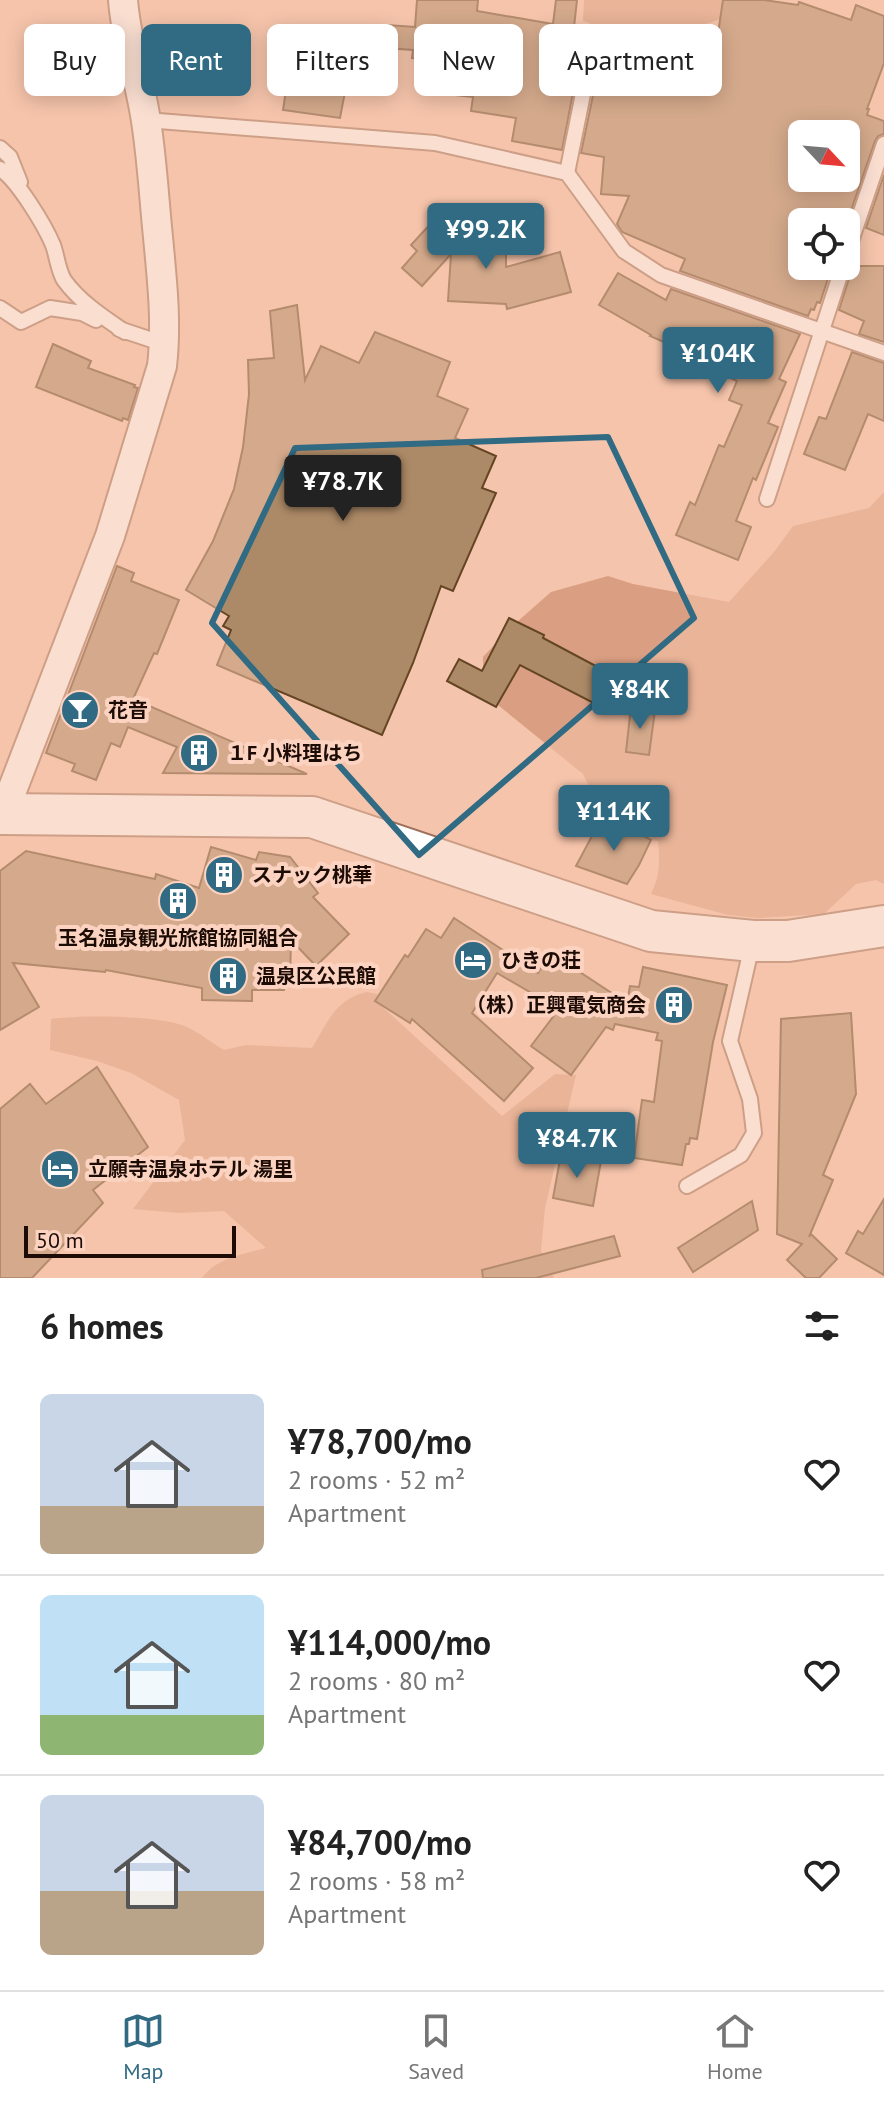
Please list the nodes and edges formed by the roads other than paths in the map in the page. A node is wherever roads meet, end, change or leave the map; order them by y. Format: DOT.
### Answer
graph roads {
  1 [pos="123,0"];
  2 [pos="583,96"];
  3 [pos="146,120"];
  4 [pos="884,144"];
  5 [pos="0,148"];
  6 [pos="0,169"];
  7 [pos="567,173"];
  8 [pos="26,198"];
  9 [pos="860,215"];
  10 [pos="838,280"];
  11 [pos="0,308"];
  12 [pos="21,322"];
  13 [pos="0,323"];
  14 [pos="821,330"];
  15 [pos="125,332"];
  16 [pos="164,344"];
  17 [pos="884,353"];
  18 [pos="767,499"];
  19 [pos="2,814"];
  20 [pos="884,926"];
  21 [pos="753,941"];
  22 [pos="687,1186"];
  1 -- 3 [label="street"];
  2 -- 7 [label="lane"];
  3 -- 7 [label="lane"];
  3 -- 16 [label="street"];
  4 -- 9 [label="lane"];
  5 -- 8 [label="lane"];
  6 -- 8 [label="lane"];
  7 -- 14 [label="lane"];
  8 -- 15 [label="lane"];
  10 -- 14 [label="lane"];
  11 -- 12 [label="lane"];
  12 -- 13 [label="lane"];
  12 -- 15 [label="lane"];
  14 -- 17 [label="lane"];
  14 -- 18 [label="lane"];
  15 -- 16 [label="lane"];
  16 -- 19 [label="street"];
  19 -- 21 [label="street"];
  20 -- 21 [label="street"];
  21 -- 22 [label="lane"];
}
